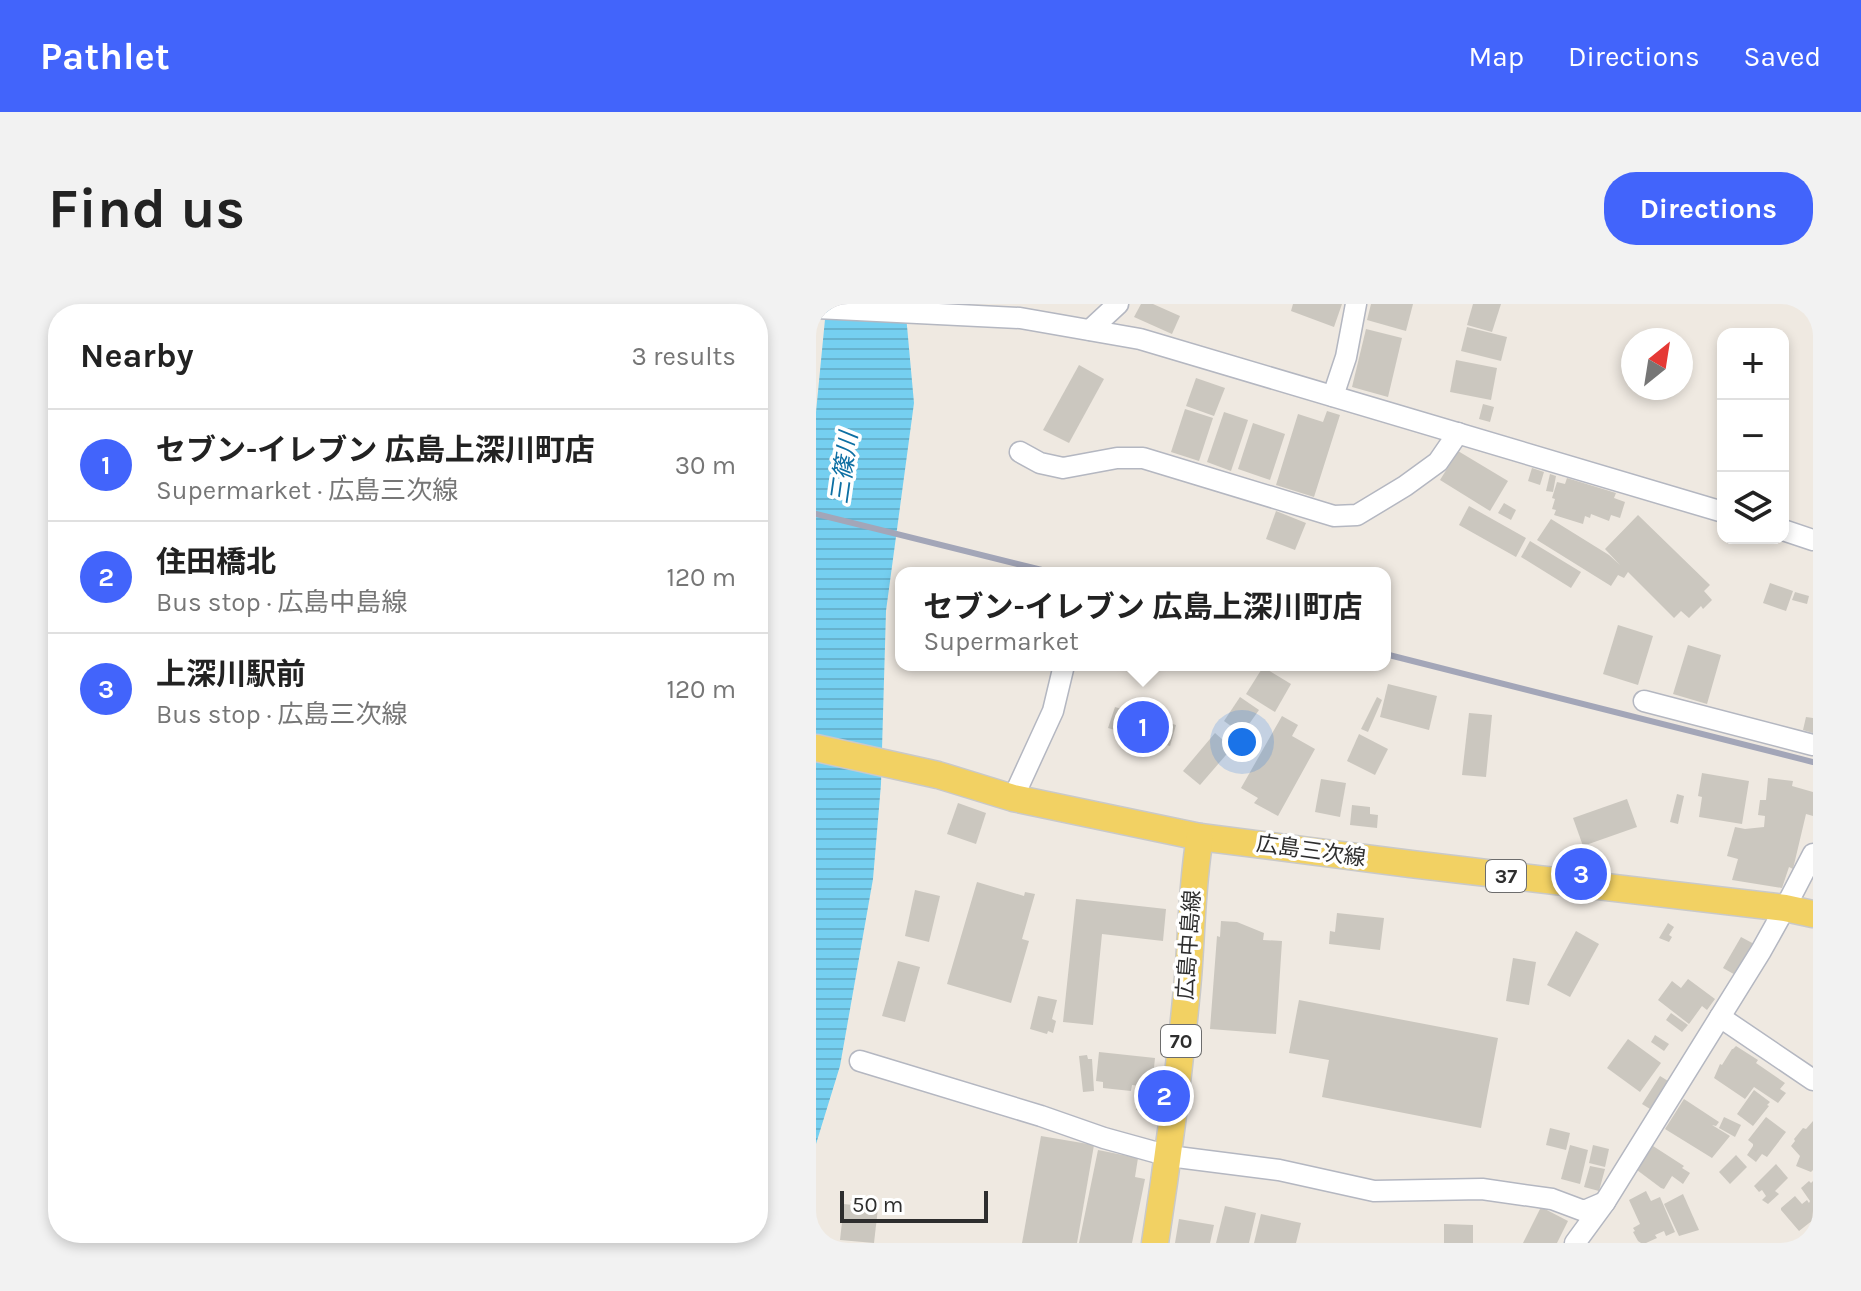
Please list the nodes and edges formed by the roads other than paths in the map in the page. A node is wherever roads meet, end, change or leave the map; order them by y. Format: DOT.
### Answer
graph roads {
  1 [pos="1118,304"];
  2 [pos="1356,304"];
  3 [pos="816,308"];
  4 [pos="1015,313"];
  5 [pos="1090,330"];
  6 [pos="1333,396"];
  7 [pos="1458,433"];
  8 [pos="1020,452"];
  9 [pos="1717,510"];
  10 [pos="1789,532"];
  11 [pos="1813,540"];
  12 [pos="1063,671"];
  13 [pos="1644,701"];
  14 [pos="1813,745"];
  15 [pos="816,748"];
  16 [pos="1013,798"];
  17 [pos="1200,837"];
  18 [pos="1813,854"];
  19 [pos="1785,908"];
  20 [pos="1813,914"];
  21 [pos="1720,1017"];
  22 [pos="860,1061"];
  23 [pos="1813,1080"];
  24 [pos="1169,1156"];
  25 [pos="1605,1202"];
  26 [pos="1155,1243"];
  27 [pos="1575,1243"];
  1 -- 5 [label="street"];
  2 -- 6 [label="street"];
  3 -- 4 [label="street"];
  4 -- 5 [label="street"];
  5 -- 6 [label="street"];
  6 -- 7 [label="street"];
  7 -- 8 [label="street"];
  7 -- 9 [label="street"];
  10 -- 11 [label="street"];
  12 -- 16 [label="street"];
  13 -- 14 [label="street"];
  15 -- 16 [label="main road, 広島三次線 / 37"];
  16 -- 17 [label="main road, 広島三次線 / 37"];
  17 -- 19 [label="main road, 広島三次線 / 37"];
  17 -- 24 [label="main road, 広島中島線 / 70"];
  18 -- 19 [label="street"];
  19 -- 20 [label="main road, 広島三次線 / 37"];
  19 -- 21 [label="street"];
  21 -- 23 [label="street"];
  21 -- 25 [label="street"];
  22 -- 24 [label="street"];
  24 -- 25 [label="street"];
  24 -- 26 [label="main road, 広島中島線 / 70"];
  25 -- 27 [label="street"];
}
